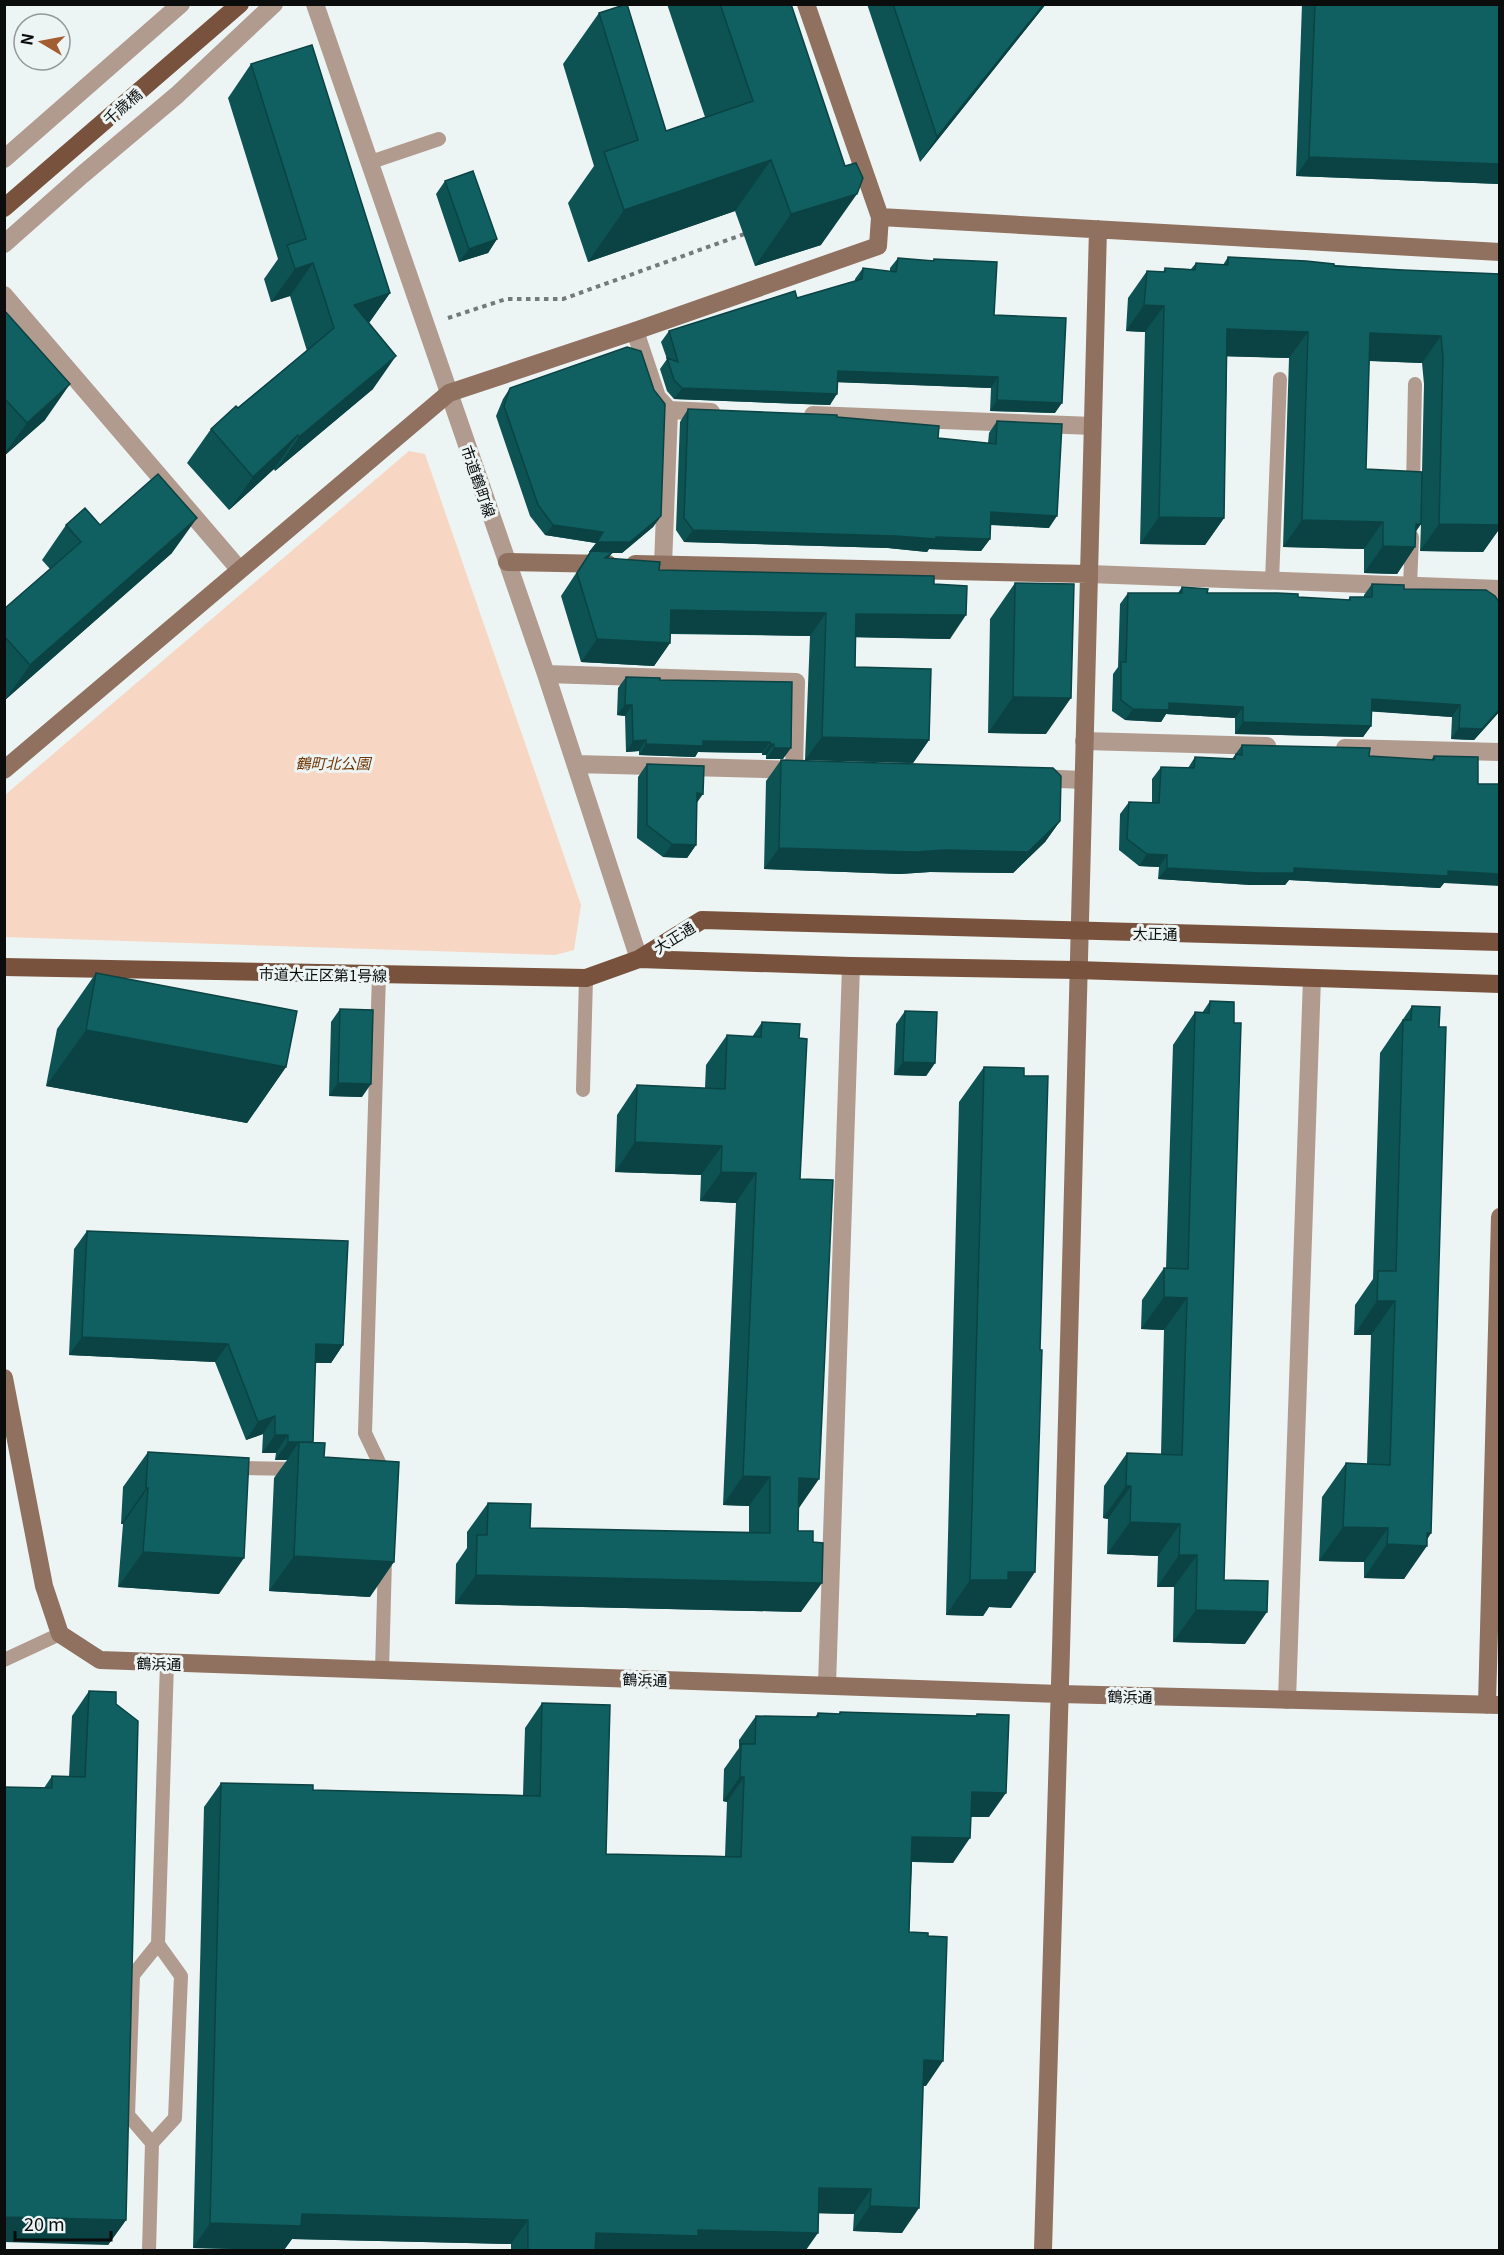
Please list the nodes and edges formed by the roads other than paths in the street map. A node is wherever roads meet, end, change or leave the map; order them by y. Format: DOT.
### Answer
graph roads {
  1 [pos="181,4"];
  2 [pos="240,4"];
  3 [pos="274,4"];
  4 [pos="315,4"];
  5 [pos="806,4"];
  6 [pos="439,139"];
  7 [pos="4,159"];
  8 [pos="369,163"];
  9 [pos="4,208"];
  10 [pos="880,217"];
  11 [pos="1098,229"];
  12 [pos="4,244"];
  13 [pos="1500,252"];
  14 [pos="4,295"];
  15 [pos="635,331"];
  16 [pos="1280,379"];
  17 [pos="1415,384"];
  18 [pos="449,393"];
  19 [pos="669,410"];
  20 [pos="728,412"];
  21 [pos="798,415"];
  22 [pos="1093,426"];
  23 [pos="1412,502"];
  24 [pos="1412,526"];
  25 [pos="507,562"];
  26 [pos="663,565"];
  27 [pos="238,569"];
  28 [pos="1089,574"];
  29 [pos="1272,581"];
  30 [pos="1410,586"];
  31 [pos="1500,589"];
  32 [pos="546,674"];
  33 [pos="1084,741"];
  34 [pos="1286,746"];
  35 [pos="1333,747"];
  36 [pos="1500,752"];
  37 [pos="576,764"];
  38 [pos="794,769"];
  39 [pos="4,770"];
  40 [pos="817,770"];
  41 [pos="1013,777"];
  42 [pos="1083,780"];
  43 [pos="1079,931"];
  44 [pos="1500,942"];
  45 [pos="639,959"];
  46 [pos="851,966"];
  47 [pos="4,967"];
  48 [pos="1077,970"];
  49 [pos="379,975"];
  50 [pos="586,978"];
  51 [pos="1312,978"];
  52 [pos="1500,984"];
  53 [pos="583,1090"];
  54 [pos="1500,1217"];
  55 [pos="4,1378"];
  56 [pos="240,1468"];
  57 [pos="312,1470"];
  58 [pos="387,1492"];
  59 [pos="385,1551"];
  60 [pos="60,1634"];
  61 [pos="4,1660"];
  62 [pos="167,1663"];
  63 [pos="382,1671"];
  64 [pos="828,1685"];
  65 [pos="1060,1694"];
  66 [pos="1287,1700"];
  67 [pos="1493,1705"];
  68 [pos="158,1944"];
  69 [pos="152,2143"];
  70 [pos="149,2250"];
  71 [pos="1042,2250"];
  1 -- 7 [label="street"];
  2 -- 9 [label="main road, 千歳橋"];
  3 -- 12 [label="street"];
  4 -- 8 [label="street, 市道鶴町線"];
  5 -- 10 [label="street"];
  6 -- 8 [label="lane"];
  8 -- 18 [label="street, 市道鶴町線"];
  10 -- 11 [label="street"];
  10 -- 15 [label="street"];
  11 -- 13 [label="street"];
  11 -- 22 [label="street"];
  14 -- 27 [label="street"];
  15 -- 18 [label="street"];
  15 -- 19 [label="street"];
  16 -- 29 [label="lane"];
  17 -- 23 [label="lane"];
  18 -- 25 [label="street, 市道鶴町線"];
  18 -- 27 [label="street"];
  19 -- 20 [label="street"];
  19 -- 26 [label="street"];
  21 -- 22 [label="street"];
  22 -- 28 [label="street"];
  24 -- 30 [label="lane"];
  25 -- 26 [label="street"];
  25 -- 32 [label="street, 市道鶴町線"];
  26 -- 28 [label="street"];
  27 -- 39 [label="street"];
  28 -- 29 [label="street"];
  28 -- 33 [label="street"];
  29 -- 30 [label="street"];
  30 -- 31 [label="street"];
  32 -- 37 [label="street, 市道鶴町線"];
  32 -- 38 [label="street"];
  33 -- 34 [label="street"];
  33 -- 42 [label="street"];
  35 -- 36 [label="street"];
  37 -- 38 [label="street"];
  37 -- 45 [label="street, 市道鶴町線"];
  38 -- 40 [label="street"];
  41 -- 42 [label="street"];
  42 -- 43 [label="street"];
  43 -- 44 [label="main road, 大正通"];
  43 -- 45 [label="main road, 大正通"];
  43 -- 48 [label="street"];
  45 -- 46 [label="main road, 大正通"];
  45 -- 50 [label="main road, 市道大正区第1号線"];
  46 -- 48 [label="main road, 大正通"];
  46 -- 64 [label="street"];
  47 -- 49 [label="main road, 市道大正区第1号線"];
  48 -- 51 [label="main road, 大正通"];
  48 -- 65 [label="street"];
  49 -- 50 [label="main road, 市道大正区第1号線"];
  49 -- 58 [label="lane"];
  50 -- 53 [label="lane"];
  51 -- 52 [label="main road, 大正通"];
  51 -- 66 [label="street"];
  54 -- 67 [label="street"];
  55 -- 60 [label="street"];
  56 -- 57 [label="lane"];
  59 -- 63 [label="lane"];
  60 -- 61 [label="lane"];
  60 -- 62 [label="street, 鶴浜通"];
  62 -- 63 [label="street, 鶴浜通"];
  62 -- 68 [label="lane"];
  63 -- 64 [label="street, 鶴浜通"];
  64 -- 65 [label="street, 鶴浜通"];
  65 -- 66 [label="street, 鶴浜通"];
  65 -- 71 [label="street"];
  66 -- 67 [label="street, 鶴浜通"];
  68 -- 69 [label="lane"];
  68 -- 69 [label="lane"];
  69 -- 70 [label="lane"];
}
